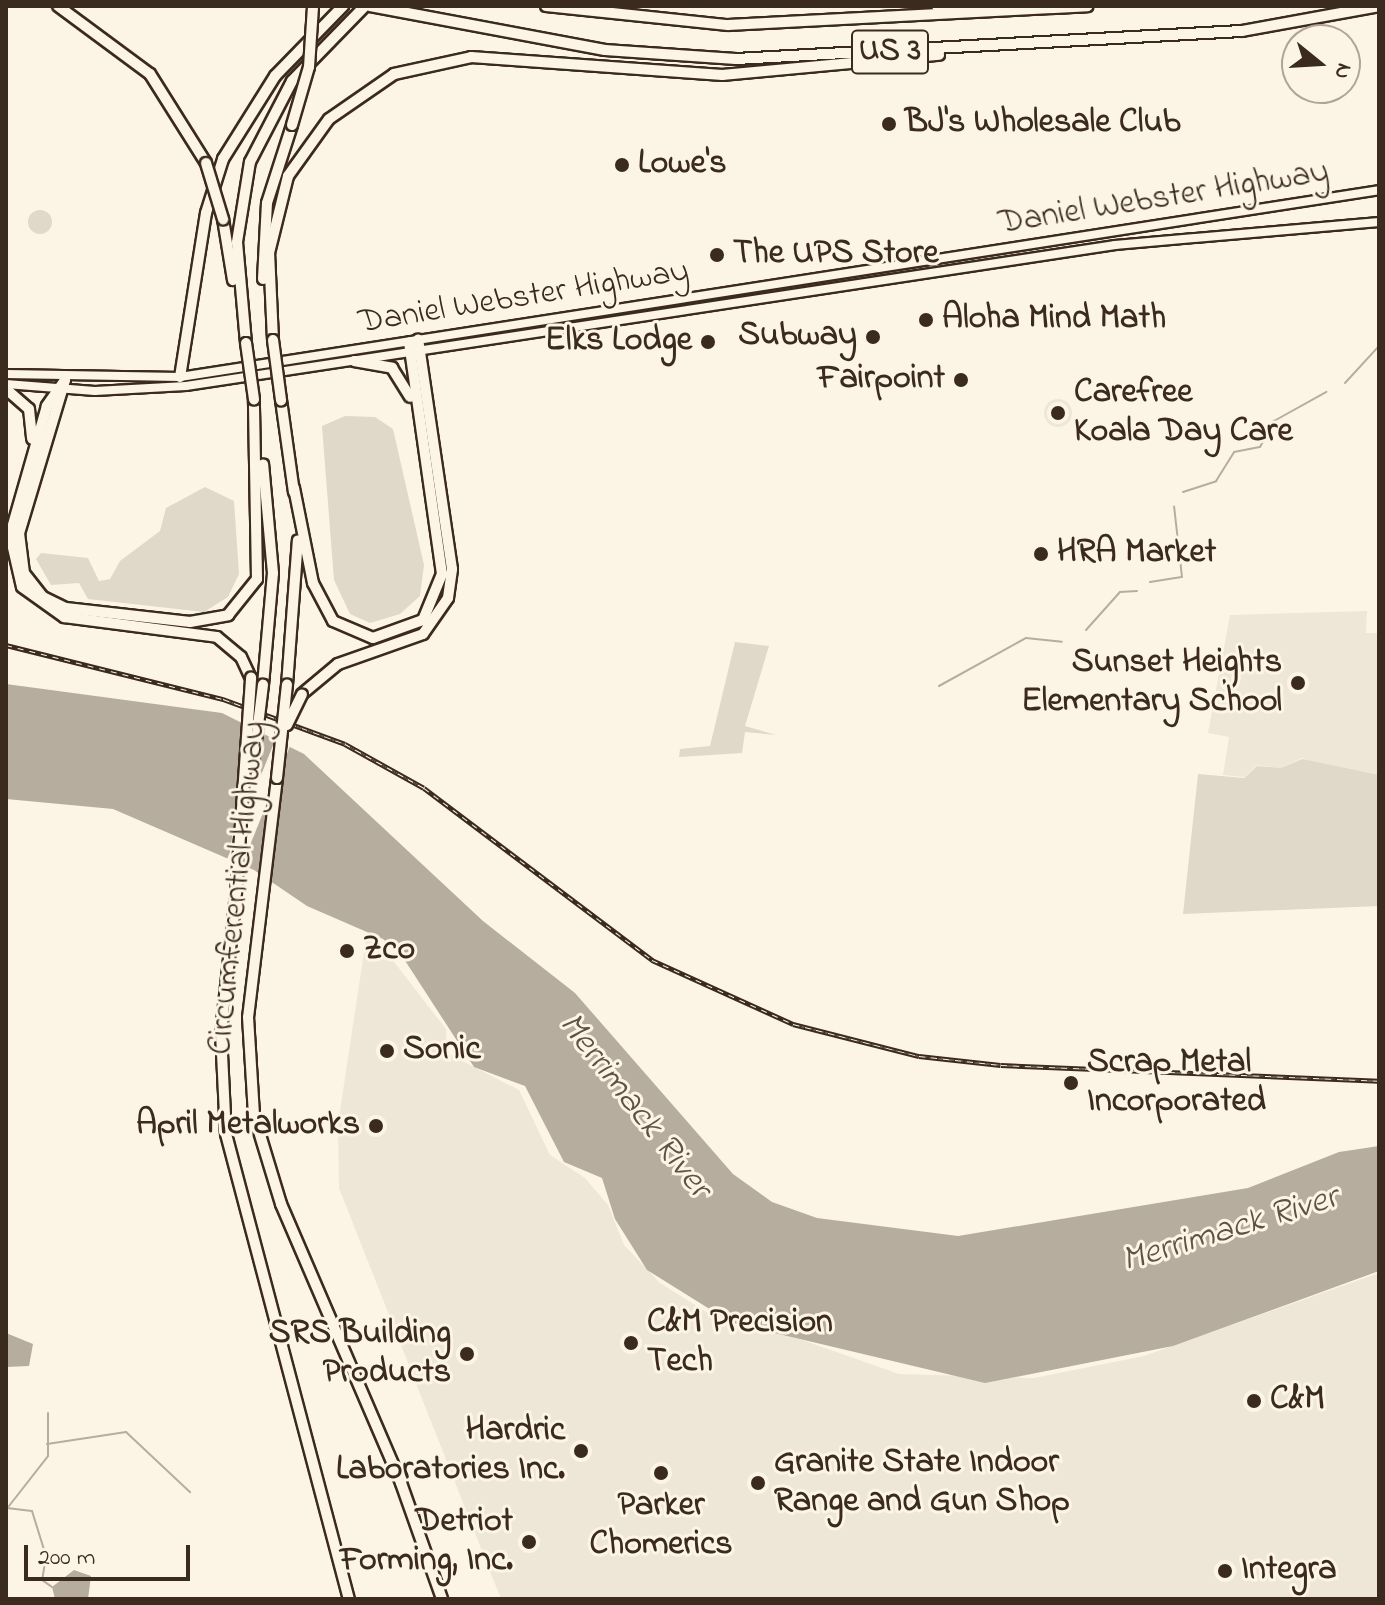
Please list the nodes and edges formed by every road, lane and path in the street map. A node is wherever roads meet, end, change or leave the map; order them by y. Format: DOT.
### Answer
graph roads {
  1 [pos="58,6"];
  2 [pos="313,6"];
  3 [pos="343,6"];
  4 [pos="368,6"];
  5 [pos="546,6"];
  6 [pos="565,6"];
  7 [pos="937,6"];
  8 [pos="1087,6"];
  9 [pos="1379,6"];
  10 [pos="992,11"];
  11 [pos="598,15"];
  12 [pos="1060,42"];
  13 [pos="1379,190"];
  14 [pos="1379,222"];
  15 [pos="273,340"];
  16 [pos="413,341"];
  17 [pos="246,343"];
  18 [pos="414,353"];
  19 [pos="354,361"];
  20 [pos="6,374"];
  21 [pos="180,377"];
  22 [pos="6,387"];
  23 [pos="60,387"];
  24 [pos="254,399"];
  25 [pos="422,449"];
  26 [pos="294,488"];
  27 [pos="12,525"];
  28 [pos="277,778"];
  29 [pos="236,894"];
  30 [pos="349,1599"];
  31 [pos="442,1599"];
  1 -- 17 [label="highway, bridge"];
  2 -- 15 [label="highway, bridge"];
  3 -- 21 [label="highway"];
  4 -- 12 [label="highway, US 3"];
  4 -- 17 [label="highway"];
  5 -- 11 [label="highway, US 3"];
  6 -- 11 [label="highway"];
  7 -- 10 [label="highway"];
  8 -- 10 [label="highway, US 3"];
  9 -- 12 [label="highway, US 3"];
  10 -- 11 [label="highway, US 3"];
  12 -- 15 [label="highway"];
  13 -- 16 [label="main road, Daniel Webster Highway"];
  14 -- 18 [label="main road, Daniel Webster Highway"];
  15 -- 26 [label="highway, Circumferential Highway, bridge"];
  16 -- 18 [label="highway"];
  16 -- 21 [label="main road, Daniel Webster Highway"];
  17 -- 24 [label="highway, Circumferential Highway, bridge"];
  18 -- 19 [label="main road, Daniel Webster Highway"];
  18 -- 25 [label="highway"];
  18 -- 28 [label="highway, bridge"];
  19 -- 23 [label="main road, Daniel Webster Highway"];
  19 -- 25 [label="highway"];
  20 -- 23 [label="main road, Daniel Webster Highway"];
  21 -- 23 [label="main road, Daniel Webster Highway"];
  22 -- 23 [label="main road, Daniel Webster Highway"];
  22 -- 27 [label="highway"];
  23 -- 24 [label="highway"];
  23 -- 27 [label="highway"];
  24 -- 29 [label="highway, Circumferential Highway, bridge"];
  25 -- 26 [label="highway"];
  26 -- 28 [label="highway, Circumferential Highway, bridge"];
  27 -- 29 [label="highway, bridge"];
  28 -- 31 [label="highway, Circumferential Highway"];
  29 -- 30 [label="highway, Circumferential Highway"];
}
